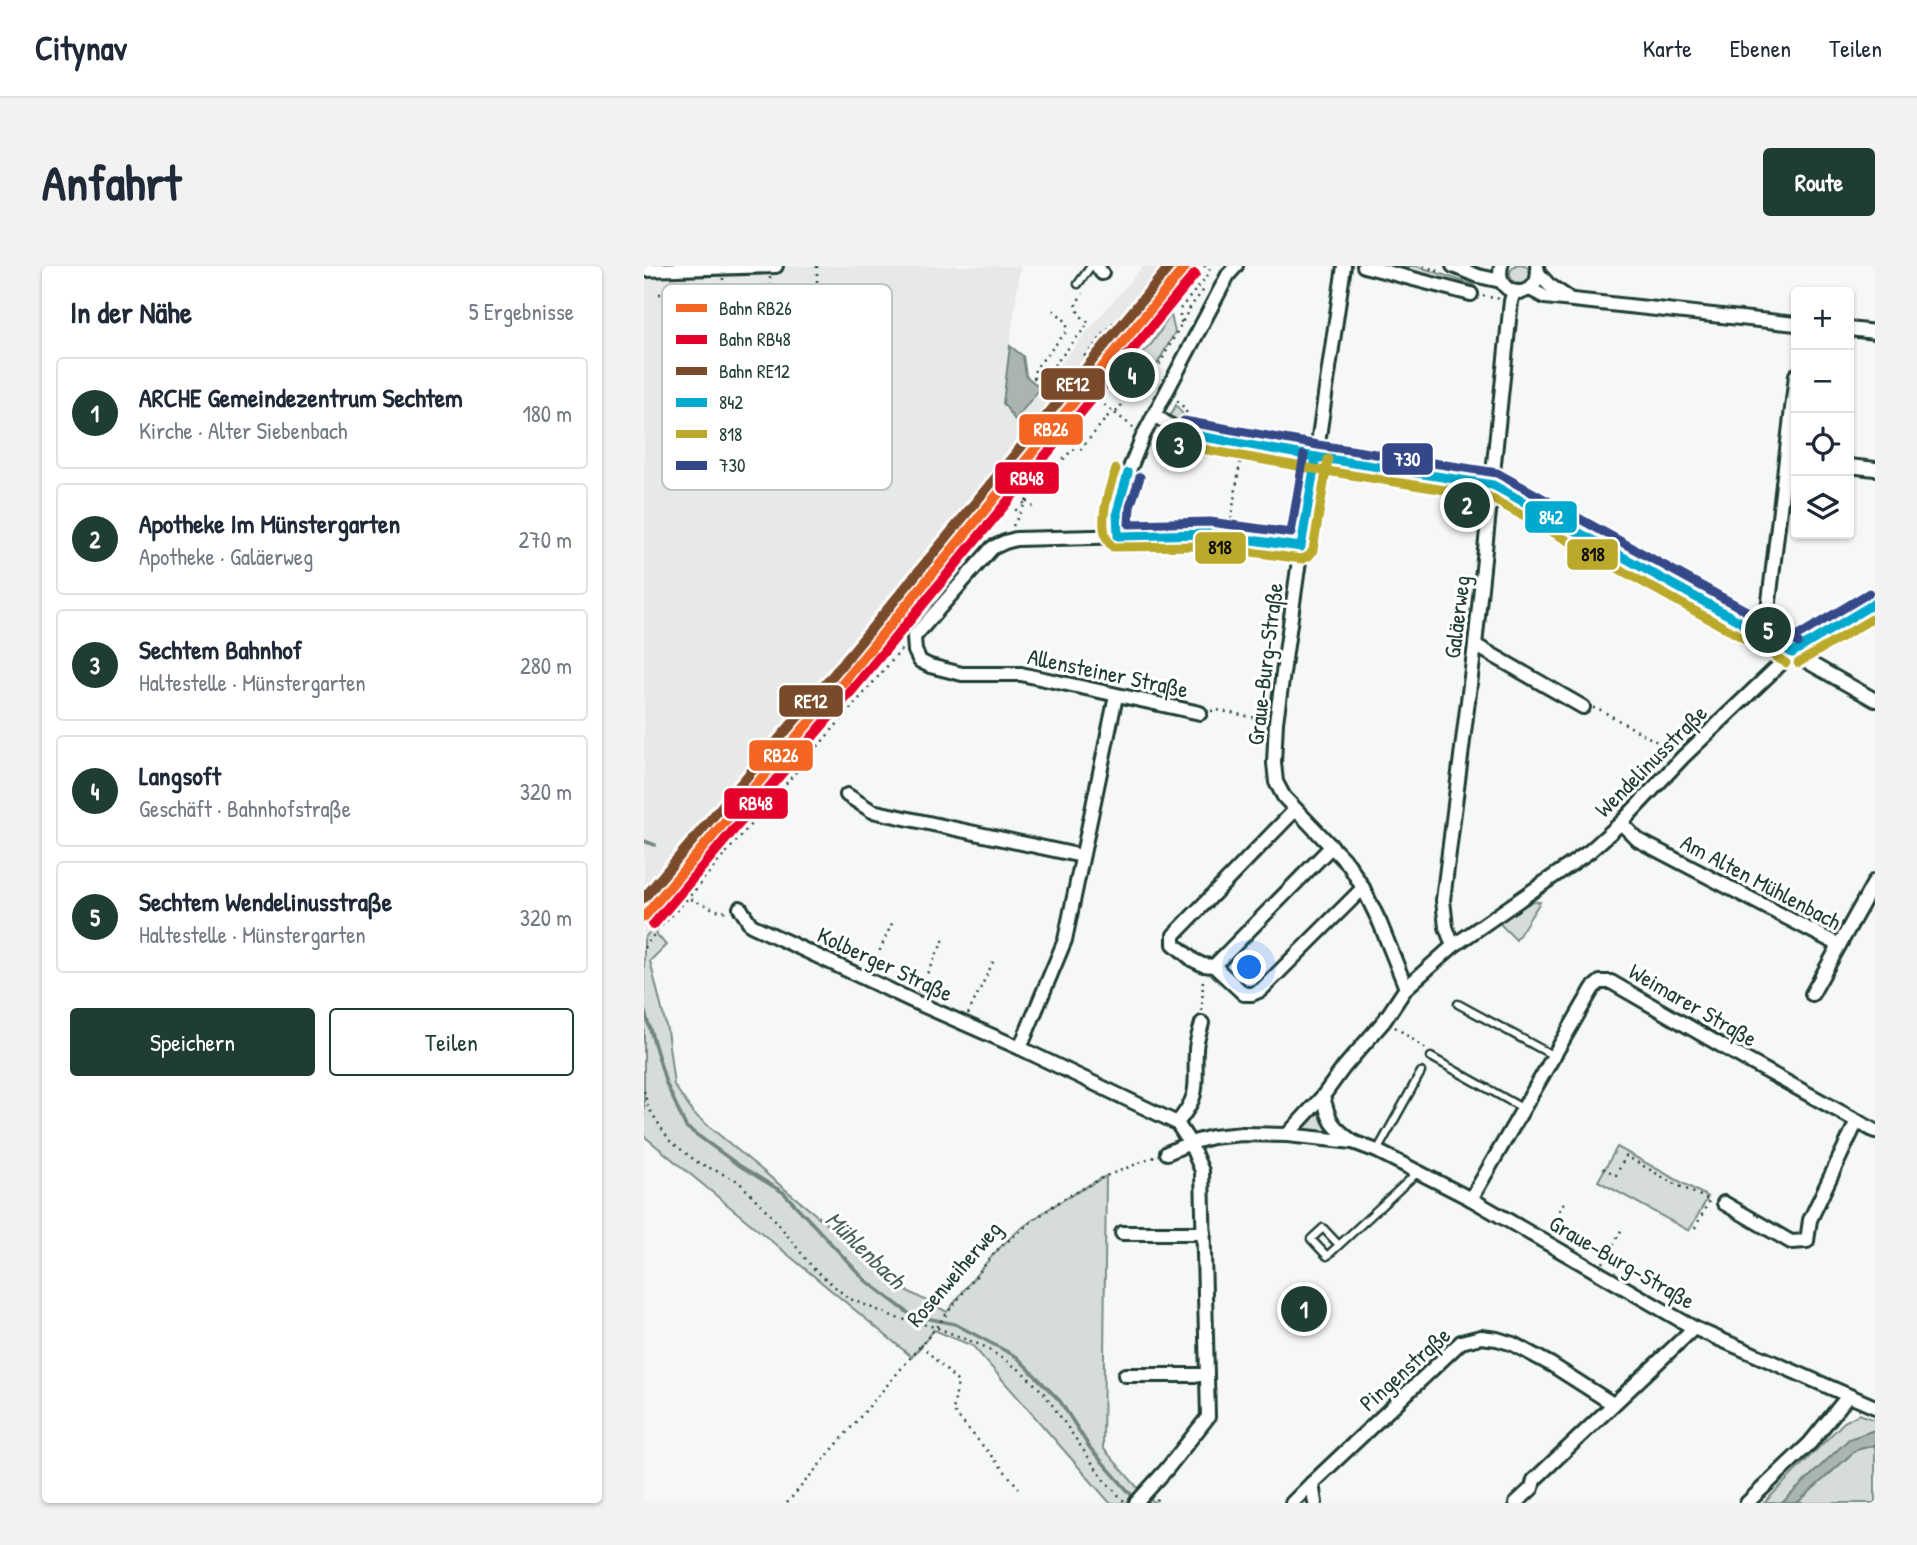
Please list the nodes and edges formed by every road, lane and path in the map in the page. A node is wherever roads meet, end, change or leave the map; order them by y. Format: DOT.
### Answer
graph roads {
  1 [pos="769,266"];
  2 [pos="776,266"];
  3 [pos="817,266"];
  4 [pos="1236,266"];
  5 [pos="1343,266"];
  6 [pos="1364,266"];
  7 [pos="1453,266"];
  8 [pos="1501,266"];
  9 [pos="722,268"];
  10 [pos="1097,268"];
  11 [pos="1538,269"];
  12 [pos="644,270"];
  13 [pos="1501,281"];
  14 [pos="722,284"];
  15 [pos="770,284"];
  16 [pos="817,284"];
  17 [pos="1078,284"];
  18 [pos="1206,287"];
  19 [pos="1530,289"];
  20 [pos="1083,294"];
  21 [pos="1475,295"];
  22 [pos="1512,296"];
  23 [pos="1570,299"];
  24 [pos="1053,310"];
  25 [pos="1182,323"];
  26 [pos="1791,323"];
  27 [pos="1114,329"];
  28 [pos="1854,330"];
  29 [pos="1875,332"];
  30 [pos="1103,342"];
  31 [pos="1125,358"];
  32 [pos="1156,372"];
  33 [pos="1147,373"];
  34 [pos="1152,378"];
  35 [pos="1165,394"];
  36 [pos="1093,396"];
  37 [pos="1114,412"];
  38 [pos="1154,415"];
  39 [pos="1143,436"];
  40 [pos="1202,438"];
  41 [pos="1243,445"];
  42 [pos="1316,457"];
  43 [pos="1791,459"];
  44 [pos="1854,467"];
  45 [pos="1875,469"];
  46 [pos="1054,470"];
  47 [pos="1061,472"];
  48 [pos="1493,485"];
  49 [pos="1012,494"];
  50 [pos="1026,503"];
  51 [pos="1033,507"];
  52 [pos="1006,511"];
  53 [pos="1020,513"];
  54 [pos="1118,536"];
  55 [pos="1229,537"];
  56 [pos="1005,542"];
  57 [pos="1301,547"];
  58 [pos="1875,603"];
  59 [pos="1768,610"];
  60 [pos="914,637"];
  61 [pos="1475,645"];
  62 [pos="1792,653"];
  63 [pos="1116,696"];
  64 [pos="1875,700"];
  65 [pos="1583,707"];
  66 [pos="1200,713"];
  67 [pos="1276,722"];
  68 [pos="1683,757"];
  69 [pos="847,794"];
  70 [pos="1295,810"];
  71 [pos="1621,823"];
  72 [pos="1332,846"];
  73 [pos="1082,856"];
  74 [pos="1875,881"];
  75 [pos="1363,888"];
  76 [pos="690,898"];
  77 [pos="740,908"];
  78 [pos="894,921"];
  79 [pos="945,937"];
  80 [pos="1839,945"];
  81 [pos="1453,946"];
  82 [pos="644,948"];
  83 [pos="994,960"];
  84 [pos="1209,966"];
  85 [pos="866,979"];
  86 [pos="1406,988"];
  87 [pos="1812,995"];
  88 [pos="913,1001"];
  89 [pos="1458,1004"];
  90 [pos="1384,1021"];
  91 [pos="964,1023"];
  92 [pos="1202,1023"];
  93 [pos="1020,1048"];
  94 [pos="1426,1049"];
  95 [pos="1554,1056"];
  96 [pos="1431,1057"];
  97 [pos="1421,1072"];
  98 [pos="644,1091"];
  99 [pos="1324,1096"];
  100 [pos="1524,1109"];
  101 [pos="1857,1121"];
  102 [pos="1177,1123"];
  103 [pos="1875,1131"];
  104 [pos="1287,1135"];
  105 [pos="1353,1142"];
  106 [pos="1190,1143"];
  107 [pos="1377,1151"];
  108 [pos="1167,1153"];
  109 [pos="1603,1168"];
  110 [pos="1418,1172"];
  111 [pos="1471,1199"];
  112 [pos="1566,1199"];
  113 [pos="1709,1201"];
  114 [pos="1724,1203"];
  115 [pos="1623,1227"];
  116 [pos="1695,1228"];
  117 [pos="1122,1233"];
  118 [pos="1204,1233"];
  119 [pos="1542,1241"];
  120 [pos="1339,1245"];
  121 [pos="1598,1272"];
  122 [pos="935,1327"];
  123 [pos="1694,1328"];
  124 [pos="921,1345"];
  125 [pos="1125,1375"];
  126 [pos="1207,1375"];
  127 [pos="1848,1396"];
  128 [pos="1613,1404"];
  129 [pos="1875,1407"];
  130 [pos="1312,1483"];
  131 [pos="1019,1488"];
  132 [pos="1140,1499"];
  133 [pos="787,1503"];
  134 [pos="1126,1503"];
  135 [pos="1292,1503"];
  136 [pos="1315,1503"];
  137 [pos="1516,1503"];
  138 [pos="1747,1503"];
  1 -- 2 [label="street"];
  1 -- 9 [label="street"];
  1 -- 15 [label="path"];
  3 -- 16 [label="path"];
  4 -- 35 [label="street"];
  5 -- 42 [label="street, Graue-Burg-Straße"];
  6 -- 21 [label="street"];
  7 -- 13 [label="street"];
  8 -- 13 [label="street"];
  9 -- 12 [label="street"];
  9 -- 14 [label="path"];
  10 -- 17 [label="lane"];
  11 -- 19 [label="street"];
  11 -- 23 [label="street"];
  13 -- 22 [label="street"];
  18 -- 25 [label="path"];
  19 -- 22 [label="street"];
  19 -- 23 [label="street"];
  20 -- 24 [label="path"];
  21 -- 22 [label="path"];
  22 -- 48 [label="street, Galäerweg"];
  23 -- 26 [label="street"];
  25 -- 32 [label="path"];
  25 -- 32 [label="path"];
  27 -- 30 [label="path"];
  28 -- 29 [label="street"];
  31 -- 33 [label="path"];
  32 -- 34 [label="path"];
  33 -- 34 [label="path"];
  33 -- 37 [label="path"];
  34 -- 35 [label="path"];
  35 -- 38 [label="street"];
  35 -- 40 [label="path"];
  36 -- 37 [label="path"];
  37 -- 39 [label="path"];
  37 -- 46 [label="path"];
  38 -- 39 [label="street"];
  38 -- 40 [label="street"];
  39 -- 54 [label="street"];
  40 -- 41 [label="street"];
  41 -- 42 [label="street"];
  41 -- 55 [label="path"];
  42 -- 48 [label="street"];
  42 -- 57 [label="street, Graue-Burg-Straße"];
  43 -- 59 [label="street"];
  44 -- 45 [label="street"];
  46 -- 47 [label="path"];
  46 -- 50 [label="path"];
  48 -- 61 [label="street, Galäerweg"];
  48 -- 62 [label="street"];
  49 -- 50 [label="path"];
  50 -- 51 [label="path"];
  50 -- 53 [label="path"];
  52 -- 53 [label="path"];
  53 -- 56 [label="path"];
  54 -- 55 [label="street"];
  54 -- 56 [label="street"];
  55 -- 57 [label="street"];
  56 -- 60 [label="street"];
  57 -- 67 [label="street, Graue-Burg-Straße"];
  58 -- 62 [label="street, Wendelinusstraße"];
  60 -- 63 [label="street, Allensteiner Straße"];
  60 -- 76 [label="path"];
  61 -- 65 [label="street"];
  61 -- 81 [label="street, Galäerweg"];
  62 -- 64 [label="street"];
  62 -- 68 [label="street, Wendelinusstraße"];
  63 -- 66 [label="street, Allensteiner Straße"];
  63 -- 73 [label="street"];
  65 -- 68 [label="path"];
  66 -- 67 [label="path, Allensteiner Straße"];
  67 -- 70 [label="street, Graue-Burg-Straße"];
  68 -- 71 [label="street, Wendelinusstraße"];
  69 -- 73 [label="street"];
  70 -- 72 [label="street, Graue-Burg-Straße"];
  70 -- 84 [label="street"];
  71 -- 80 [label="street, Am Alten Mühlenbach"];
  71 -- 81 [label="street, Wendelinusstraße"];
  72 -- 75 [label="street, Graue-Burg-Straße"];
  72 -- 84 [label="street"];
  73 -- 93 [label="street"];
  74 -- 80 [label="street"];
  75 -- 84 [label="street"];
  75 -- 86 [label="street, Graue-Burg-Straße"];
  76 -- 77 [label="path"];
  76 -- 82 [label="path"];
  77 -- 85 [label="street, Kolberger Straße"];
  78 -- 85 [label="path"];
  79 -- 88 [label="path"];
  80 -- 87 [label="street, Am Alten Mühlenbach"];
  81 -- 86 [label="street"];
  83 -- 91 [label="path"];
  84 -- 92 [label="path"];
  85 -- 88 [label="street, Kolberger Straße"];
  86 -- 90 [label="street"];
  88 -- 91 [label="street, Kolberger Straße"];
  89 -- 95 [label="lane"];
  90 -- 94 [label="path"];
  90 -- 99 [label="street"];
  91 -- 93 [label="street, Kolberger Straße"];
  92 -- 102 [label="street"];
  93 -- 102 [label="street, Kolberger Straße"];
  95 -- 100 [label="street, Weimarer Straße"];
  95 -- 101 [label="street, Weimarer Straße"];
  96 -- 100 [label="lane"];
  97 -- 107 [label="lane"];
  98 -- 122 [label="path"];
  99 -- 104 [label="street"];
  99 -- 105 [label="street, Graue-Burg-Straße"];
  100 -- 111 [label="street, Weimarer Straße"];
  101 -- 103 [label="street, Weimarer Straße"];
  101 -- 114 [label="street"];
  102 -- 106 [label="street"];
  104 -- 105 [label="street, Graue-Burg-Straße"];
  104 -- 106 [label="street"];
  105 -- 107 [label="street, Graue-Burg-Straße"];
  106 -- 108 [label="street"];
  106 -- 118 [label="street"];
  107 -- 110 [label="street, Graue-Burg-Straße"];
  108 -- 122 [label="path, Rosenweiherweg"];
  109 -- 113 [label="path"];
  110 -- 111 [label="street, Graue-Burg-Straße"];
  110 -- 120 [label="lane"];
  111 -- 119 [label="street, Graue-Burg-Straße"];
  112 -- 119 [label="path"];
  113 -- 114 [label="path"];
  113 -- 116 [label="path"];
  115 -- 121 [label="path"];
  117 -- 118 [label="street"];
  118 -- 126 [label="street"];
  119 -- 121 [label="street, Graue-Burg-Straße"];
  120 -- 120 [label="lane"];
  121 -- 123 [label="street, Graue-Burg-Straße"];
  122 -- 124 [label="path, Rosenweiherweg"];
  122 -- 134 [label="path"];
  123 -- 127 [label="street, Graue-Burg-Straße"];
  123 -- 128 [label="street"];
  124 -- 131 [label="path"];
  124 -- 133 [label="path, Rosenweiherweg"];
  125 -- 126 [label="street"];
  126 -- 132 [label="street"];
  127 -- 129 [label="street, Graue-Burg-Straße"];
  127 -- 138 [label="street"];
  128 -- 130 [label="street, Pingenstraße"];
  128 -- 137 [label="street"];
  130 -- 135 [label="street, Pingenstraße"];
  130 -- 136 [label="street"];
}
